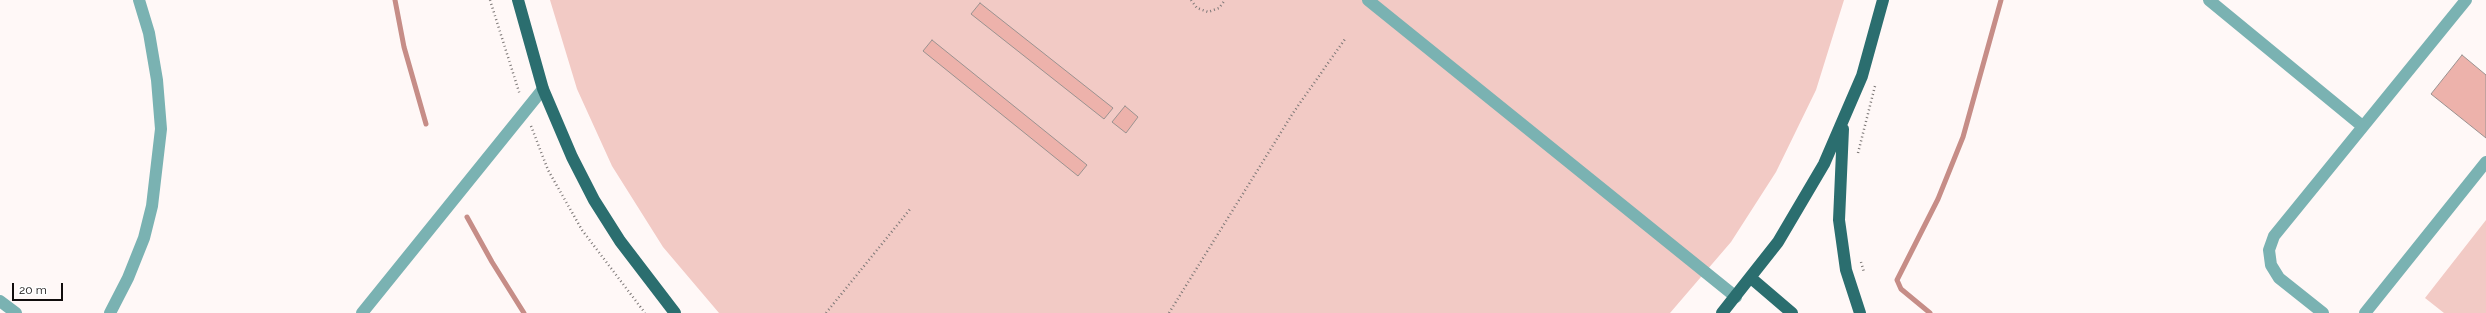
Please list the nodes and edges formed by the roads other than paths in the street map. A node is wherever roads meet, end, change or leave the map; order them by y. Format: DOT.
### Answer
graph roads {
  1 [pos="139,0"];
  2 [pos="518,0"];
  3 [pos="1368,0"];
  4 [pos="1883,0"];
  5 [pos="2209,0"];
  6 [pos="2466,0"];
  7 [pos="544,88"];
  8 [pos="1843,123"];
  9 [pos="2362,125"];
  10 [pos="2486,162"];
  11 [pos="1751,278"];
  12 [pos="1736,297"];
  13 [pos="0,301"];
  14 [pos="1725,312"];
  15 [pos="16,313"];
  16 [pos="110,313"];
  17 [pos="362,313"];
  18 [pos="675,313"];
  19 [pos="1792,313"];
  20 [pos="1860,313"];
  21 [pos="2323,313"];
  22 [pos="2365,313"];
  1 -- 16 [label="street"];
  2 -- 7 [label="main road"];
  3 -- 12 [label="street"];
  4 -- 8 [label="main road"];
  5 -- 9 [label="street"];
  6 -- 9 [label="street"];
  7 -- 17 [label="street"];
  7 -- 18 [label="main road"];
  8 -- 11 [label="main road"];
  8 -- 20 [label="main road"];
  9 -- 21 [label="street"];
  10 -- 22 [label="street"];
  11 -- 12 [label="main road"];
  11 -- 19 [label="main road"];
  12 -- 14 [label="main road"];
  13 -- 15 [label="street"];
}
